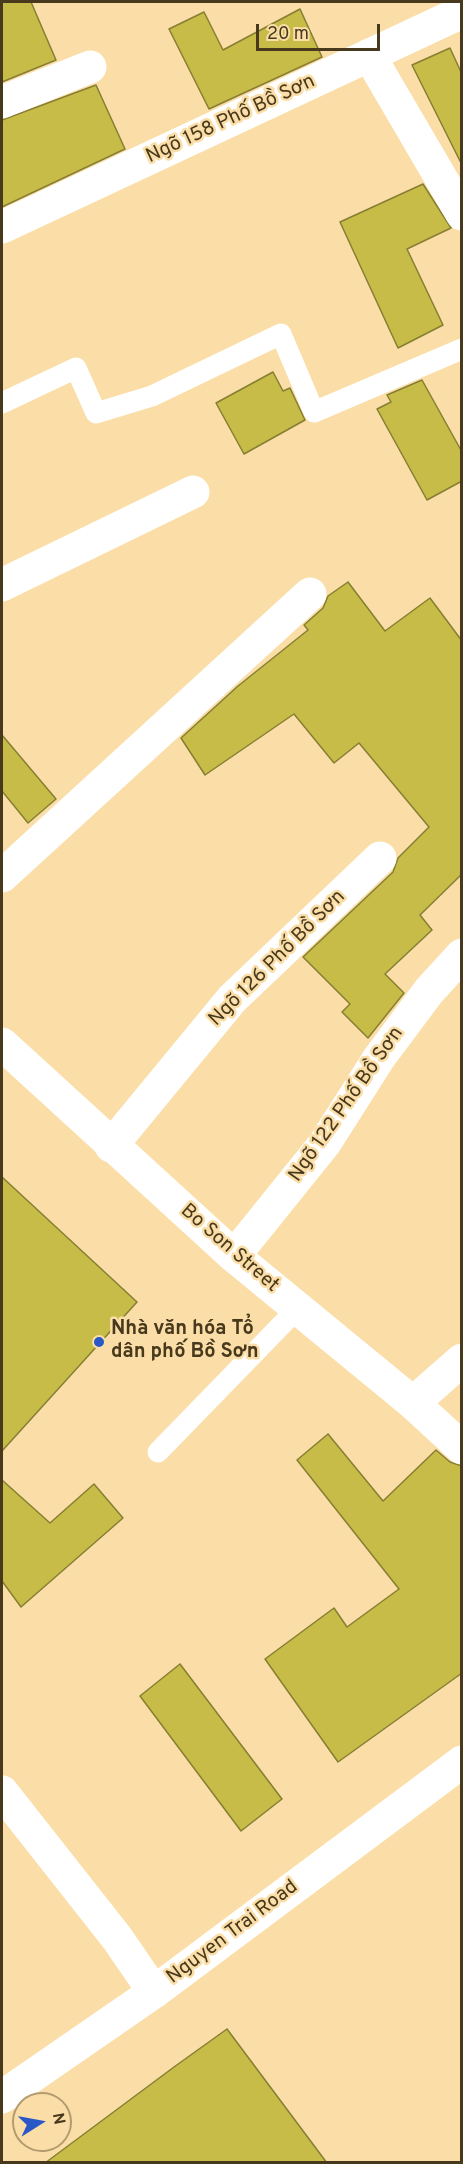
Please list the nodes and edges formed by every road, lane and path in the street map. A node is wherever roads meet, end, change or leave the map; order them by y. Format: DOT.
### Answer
graph roads {
  1 [pos="462,12"];
  2 [pos="369,55"];
  3 [pos="90,67"];
  4 [pos="2,102"];
  5 [pos="462,214"];
  6 [pos="2,227"];
  7 [pos="462,349"];
  8 [pos="2,403"];
  9 [pos="193,492"];
  10 [pos="2,585"];
  11 [pos="310,594"];
  12 [pos="380,858"];
  13 [pos="2,876"];
  14 [pos="462,955"];
  15 [pos="2,1044"];
  16 [pos="111,1146"];
  17 [pos="234,1256"];
  18 [pos="298,1308"];
  19 [pos="462,1360"];
  20 [pos="413,1402"];
  21 [pos="462,1448"];
  22 [pos="158,1452"];
  23 [pos="462,1762"];
  24 [pos="2,1792"];
  25 [pos="154,1992"];
  26 [pos="2,2097"];
  1 -- 2 [label="main road, Ngõ 158 Phố Bồ Sơn"];
  2 -- 5 [label="main road"];
  2 -- 6 [label="main road, Ngõ 158 Phố Bồ Sơn"];
  3 -- 4 [label="main road"];
  7 -- 8 [label="lane"];
  9 -- 10 [label="main road"];
  11 -- 13 [label="main road"];
  12 -- 16 [label="main road, Ngõ 126 Phố Bồ Sơn"];
  14 -- 17 [label="main road, Ngõ 122 Phố Bồ Sơn"];
  15 -- 16 [label="main road, Bo Son Street"];
  16 -- 17 [label="main road, Bo Son Street"];
  17 -- 18 [label="main road, Bo Son Street"];
  18 -- 20 [label="main road, Bo Son Street"];
  18 -- 22 [label="lane"];
  19 -- 20 [label="main road"];
  20 -- 21 [label="main road, Bo Son Street"];
  23 -- 25 [label="main road, Nguyen Trai Road"];
  24 -- 25 [label="main road"];
  25 -- 26 [label="main road, Nguyen Trai Road"];
}
